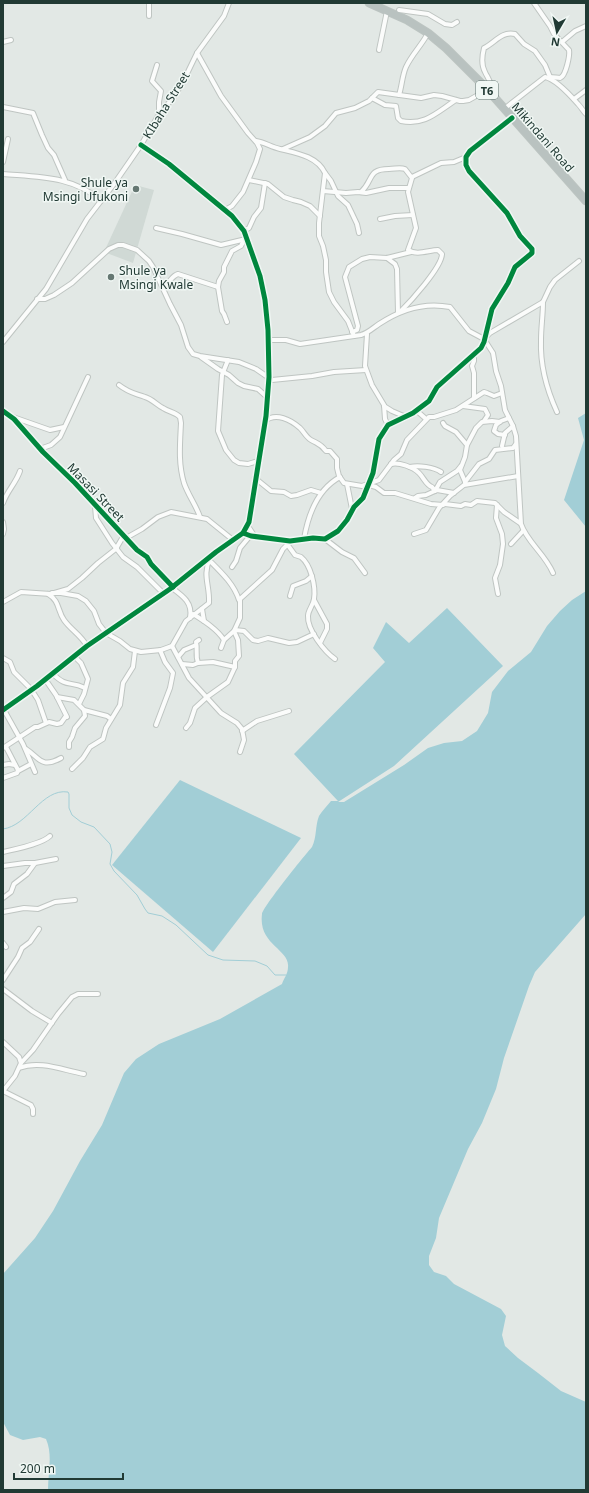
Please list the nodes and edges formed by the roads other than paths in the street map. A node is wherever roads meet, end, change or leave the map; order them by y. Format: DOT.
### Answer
graph roads {
  1 [pos="149,3"];
  2 [pos="229,3"];
  3 [pos="369,3"];
  4 [pos="534,3"];
  5 [pos="399,10"];
  6 [pos="387,11"];
  7 [pos="149,16"];
  8 [pos="457,22"];
  9 [pos="586,26"];
  10 [pos="428,33"];
  11 [pos="11,40"];
  12 [pos="3,42"];
  13 [pos="562,42"];
  14 [pos="379,50"];
  15 [pos="197,53"];
  16 [pos="157,65"];
  17 [pos="549,77"];
  18 [pos="487,89"];
  19 [pos="586,90"];
  20 [pos="399,95"];
  21 [pos="372,98"];
  22 [pos="456,100"];
  23 [pos="574,100"];
  24 [pos="3,106"];
  25 [pos="504,109"];
  26 [pos="586,114"];
  27 [pos="158,116"];
  28 [pos="512,118"];
  29 [pos="8,139"];
  30 [pos="256,141"];
  31 [pos="141,145"];
  32 [pos="284,149"];
  33 [pos="466,157"];
  34 [pos="3,162"];
  35 [pos="325,173"];
  36 [pos="3,174"];
  37 [pos="412,177"];
  38 [pos="65,180"];
  39 [pos="249,180"];
  40 [pos="264,183"];
  41 [pos="408,188"];
  42 [pos="323,191"];
  43 [pos="336,192"];
  44 [pos="361,192"];
  45 [pos="101,201"];
  46 [pos="586,201"];
  47 [pos="225,210"];
  48 [pos="413,215"];
  49 [pos="320,216"];
  50 [pos="380,219"];
  51 [pos="156,228"];
  52 [pos="244,231"];
  53 [pos="359,234"];
  54 [pos="245,239"];
  55 [pos="411,252"];
  56 [pos="387,258"];
  57 [pos="579,261"];
  58 [pos="162,286"];
  59 [pos="218,288"];
  60 [pos="38,299"];
  61 [pos="543,302"];
  62 [pos="399,312"];
  63 [pos="227,322"];
  64 [pos="353,334"];
  65 [pos="367,334"];
  66 [pos="484,339"];
  67 [pos="269,340"];
  68 [pos="3,342"];
  69 [pos="474,354"];
  70 [pos="200,356"];
  71 [pos="228,360"];
  72 [pos="366,370"];
  73 [pos="222,372"];
  74 [pos="269,377"];
  75 [pos="88,378"];
  76 [pos="120,385"];
  77 [pos="502,393"];
  78 [pos="268,398"];
  79 [pos="474,398"];
  80 [pos="384,405"];
  81 [pos="463,406"];
  82 [pos="3,411"];
  83 [pos="416,411"];
  84 [pos="557,412"];
  85 [pos="11,416"];
  86 [pos="406,417"];
  87 [pos="509,418"];
  88 [pos="426,419"];
  89 [pos="265,421"];
  90 [pos="484,421"];
  91 [pos="500,422"];
  92 [pos="443,423"];
  93 [pos="388,425"];
  94 [pos="513,426"];
  95 [pos="64,427"];
  96 [pos="505,435"];
  97 [pos="516,444"];
  98 [pos="467,445"];
  99 [pos="502,446"];
  100 [pos="40,449"];
  101 [pos="258,461"];
  102 [pos="392,464"];
  103 [pos="461,466"];
  104 [pos="409,467"];
  105 [pos="20,471"];
  106 [pos="441,472"];
  107 [pos="518,476"];
  108 [pos="340,477"];
  109 [pos="255,478"];
  110 [pos="466,483"];
  111 [pos="347,484"];
  112 [pos="369,484"];
  113 [pos="435,491"];
  114 [pos="321,493"];
  115 [pos="454,493"];
  116 [pos="415,498"];
  117 [pos="3,503"];
  118 [pos="444,504"];
  119 [pos="497,505"];
  120 [pos="95,506"];
  121 [pos="352,509"];
  122 [pos="200,517"];
  123 [pos="3,522"];
  124 [pos="520,524"];
  125 [pos="248,526"];
  126 [pos="523,530"];
  127 [pos="243,533"];
  128 [pos="3,534"];
  129 [pos="414,534"];
  130 [pos="250,536"];
  131 [pos="256,537"];
  132 [pos="124,538"];
  133 [pos="304,539"];
  134 [pos="325,539"];
  135 [pos="233,540"];
  136 [pos="286,543"];
  137 [pos="511,544"];
  138 [pos="117,547"];
  139 [pos="210,558"];
  140 [pos="232,567"];
  141 [pos="365,572"];
  142 [pos="552,573"];
  143 [pos="312,576"];
  144 [pos="172,588"];
  145 [pos="52,593"];
  146 [pos="47,594"];
  147 [pos="164,594"];
  148 [pos="498,594"];
  149 [pos="290,596"];
  150 [pos="239,600"];
  151 [pos="314,600"];
  152 [pos="3,602"];
  153 [pos="202,609"];
  154 [pos="191,616"];
  155 [pos="204,622"];
  156 [pos="234,630"];
  157 [pos="106,633"];
  158 [pos="314,634"];
  159 [pos="199,640"];
  160 [pos="224,640"];
  161 [pos="320,643"];
  162 [pos="196,645"];
  163 [pos="87,646"];
  164 [pos="172,646"];
  165 [pos="221,648"];
  166 [pos="160,650"];
  167 [pos="135,651"];
  168 [pos="74,656"];
  169 [pos="178,657"];
  170 [pos="3,658"];
  171 [pos="335,659"];
  172 [pos="198,663"];
  173 [pos="182,664"];
  174 [pos="235,666"];
  175 [pos="52,673"];
  176 [pos="45,679"];
  177 [pos="85,688"];
  178 [pos="31,689"];
  179 [pos="57,697"];
  180 [pos="207,697"];
  181 [pos="79,704"];
  182 [pos="4,710"];
  183 [pos="84,710"];
  184 [pos="289,711"];
  185 [pos="111,719"];
  186 [pos="46,723"];
  187 [pos="156,725"];
  188 [pos="186,728"];
  189 [pos="242,731"];
  190 [pos="20,738"];
  191 [pos="5,747"];
  192 [pos="69,747"];
  193 [pos="25,749"];
  194 [pos="240,752"];
  195 [pos="61,758"];
  196 [pos="38,759"];
  197 [pos="31,764"];
  198 [pos="3,765"];
  199 [pos="15,765"];
  200 [pos="72,769"];
  201 [pos="18,771"];
  202 [pos="35,772"];
  203 [pos="3,778"];
  204 [pos="50,836"];
  205 [pos="3,852"];
  206 [pos="56,860"];
  207 [pos="35,863"];
  208 [pos="3,866"];
  209 [pos="3,898"];
  210 [pos="76,900"];
  211 [pos="3,912"];
  212 [pos="39,929"];
  213 [pos="3,943"];
  214 [pos="6,947"];
  215 [pos="3,980"];
  216 [pos="3,989"];
  217 [pos="98,994"];
  218 [pos="52,1023"];
  219 [pos="3,1042"];
  220 [pos="21,1063"];
  221 [pos="19,1068"];
  222 [pos="84,1074"];
  223 [pos="3,1091"];
  224 [pos="33,1114"];
  1 -- 7 [label="street"];
  2 -- 15 [label="street, KIbaha Street"];
  3 -- 6 [label="highway, Mikindani Road / T6"];
  4 -- 13 [label="street"];
  5 -- 8 [label="street"];
  6 -- 10 [label="highway, Mikindani Road / T6"];
  6 -- 14 [label="street"];
  9 -- 13 [label="street"];
  10 -- 18 [label="highway, Mikindani Road / T6"];
  10 -- 20 [label="street"];
  11 -- 12 [label="street"];
  13 -- 17 [label="street"];
  15 -- 27 [label="street, KIbaha Street"];
  15 -- 30 [label="street"];
  16 -- 27 [label="street"];
  17 -- 18 [label="street"];
  17 -- 23 [label="street"];
  17 -- 25 [label="street"];
  18 -- 22 [label="street"];
  18 -- 25 [label="highway, Mikindani Road / T6"];
  19 -- 23 [label="street"];
  20 -- 21 [label="street"];
  20 -- 22 [label="street"];
  21 -- 22 [label="street"];
  21 -- 32 [label="street"];
  23 -- 26 [label="street"];
  24 -- 38 [label="street"];
  25 -- 28 [label="highway, Mikindani Road / T6"];
  27 -- 31 [label="street, KIbaha Street"];
  28 -- 33 [label="street"];
  28 -- 46 [label="highway, Mikindani Road / T6"];
  29 -- 34 [label="street"];
  30 -- 32 [label="street"];
  30 -- 39 [label="street"];
  31 -- 45 [label="street, KIbaha Street"];
  31 -- 47 [label="street"];
  32 -- 35 [label="street"];
  33 -- 37 [label="street"];
  33 -- 66 [label="street"];
  35 -- 42 [label="street"];
  35 -- 43 [label="street"];
  36 -- 38 [label="street"];
  37 -- 41 [label="street"];
  37 -- 44 [label="street"];
  38 -- 45 [label="street"];
  39 -- 40 [label="street"];
  39 -- 47 [label="street"];
  40 -- 49 [label="street"];
  40 -- 52 [label="street"];
  41 -- 44 [label="street"];
  41 -- 48 [label="street"];
  42 -- 43 [label="street"];
  42 -- 49 [label="street"];
  43 -- 44 [label="street"];
  43 -- 53 [label="street"];
  45 -- 60 [label="street, KIbaha Street"];
  47 -- 52 [label="street"];
  48 -- 50 [label="street"];
  48 -- 55 [label="street"];
  49 -- 64 [label="street"];
  51 -- 54 [label="street"];
  52 -- 54 [label="street"];
  54 -- 59 [label="street"];
  54 -- 67 [label="street"];
  55 -- 56 [label="street"];
  55 -- 62 [label="street"];
  56 -- 62 [label="street"];
  56 -- 64 [label="street"];
  57 -- 61 [label="street"];
  58 -- 59 [label="street"];
  58 -- 60 [label="street"];
  58 -- 70 [label="street"];
  59 -- 63 [label="street"];
  60 -- 68 [label="street, KIbaha Street"];
  61 -- 66 [label="street"];
  61 -- 84 [label="street"];
  62 -- 65 [label="street"];
  62 -- 66 [label="street"];
  64 -- 65 [label="street"];
  64 -- 67 [label="street"];
  65 -- 72 [label="street"];
  66 -- 69 [label="street"];
  66 -- 77 [label="street"];
  67 -- 74 [label="street"];
  69 -- 79 [label="street"];
  69 -- 83 [label="street"];
  70 -- 71 [label="street"];
  70 -- 73 [label="street"];
  71 -- 73 [label="street"];
  71 -- 74 [label="street"];
  72 -- 74 [label="street"];
  72 -- 80 [label="street"];
  73 -- 78 [label="street"];
  73 -- 101 [label="street"];
  74 -- 78 [label="street"];
  75 -- 95 [label="street"];
  76 -- 122 [label="street"];
  77 -- 79 [label="street"];
  77 -- 87 [label="street"];
  78 -- 89 [label="street"];
  79 -- 81 [label="street"];
  80 -- 86 [label="street"];
  80 -- 93 [label="street"];
  81 -- 88 [label="street"];
  81 -- 90 [label="street"];
  82 -- 85 [label="street, Masasi Street"];
  83 -- 86 [label="street"];
  83 -- 88 [label="street"];
  85 -- 95 [label="street"];
  85 -- 100 [label="street, Masasi Street"];
  86 -- 93 [label="street"];
  87 -- 91 [label="street"];
  87 -- 94 [label="street"];
  88 -- 102 [label="street"];
  89 -- 101 [label="street"];
  89 -- 108 [label="street"];
  90 -- 91 [label="street"];
  90 -- 98 [label="street"];
  91 -- 96 [label="street"];
  92 -- 98 [label="street"];
  93 -- 112 [label="street"];
  94 -- 96 [label="street"];
  94 -- 97 [label="street"];
  95 -- 100 [label="street"];
  96 -- 99 [label="street"];
  97 -- 107 [label="street"];
  97 -- 110 [label="street"];
  98 -- 103 [label="street"];
  100 -- 120 [label="street, Masasi Street"];
  101 -- 109 [label="street"];
  102 -- 104 [label="street"];
  102 -- 112 [label="street"];
  103 -- 110 [label="street"];
  103 -- 113 [label="street"];
  104 -- 106 [label="street"];
  104 -- 113 [label="street"];
  105 -- 117 [label="street"];
  107 -- 110 [label="street"];
  107 -- 124 [label="street"];
  108 -- 111 [label="street"];
  108 -- 114 [label="street"];
  109 -- 114 [label="street"];
  109 -- 125 [label="street"];
  110 -- 115 [label="street"];
  111 -- 112 [label="street"];
  111 -- 121 [label="street"];
  112 -- 116 [label="street"];
  112 -- 121 [label="street"];
  113 -- 115 [label="street"];
  113 -- 116 [label="street"];
  114 -- 133 [label="street"];
  115 -- 118 [label="street"];
  116 -- 118 [label="street"];
  118 -- 119 [label="street"];
  118 -- 129 [label="street"];
  119 -- 124 [label="street"];
  119 -- 148 [label="street"];
  120 -- 132 [label="street, Masasi Street"];
  120 -- 138 [label="street"];
  121 -- 134 [label="street"];
  122 -- 132 [label="street"];
  122 -- 135 [label="street"];
  123 -- 128 [label="street"];
  124 -- 126 [label="street"];
  125 -- 127 [label="street"];
  125 -- 131 [label="street"];
  126 -- 137 [label="street"];
  126 -- 142 [label="street"];
  127 -- 130 [label="street"];
  127 -- 135 [label="street"];
  130 -- 131 [label="street"];
  130 -- 140 [label="street"];
  131 -- 136 [label="street"];
  132 -- 138 [label="street"];
  132 -- 144 [label="street, Masasi Street"];
  133 -- 134 [label="street"];
  133 -- 136 [label="street"];
  134 -- 141 [label="street"];
  135 -- 139 [label="street"];
  136 -- 143 [label="street"];
  136 -- 150 [label="street"];
  138 -- 145 [label="street"];
  138 -- 147 [label="street"];
  139 -- 144 [label="street"];
  139 -- 150 [label="street"];
  139 -- 153 [label="street"];
  143 -- 149 [label="street"];
  143 -- 151 [label="street"];
  144 -- 147 [label="street"];
  144 -- 154 [label="street, Masasi Street"];
  145 -- 146 [label="street"];
  145 -- 157 [label="street"];
  146 -- 152 [label="street"];
  146 -- 163 [label="street"];
  147 -- 157 [label="street"];
  150 -- 156 [label="street"];
  151 -- 158 [label="street"];
  151 -- 161 [label="street"];
  153 -- 154 [label="street"];
  153 -- 155 [label="street"];
  154 -- 155 [label="street"];
  154 -- 164 [label="street"];
  155 -- 160 [label="street"];
  156 -- 158 [label="street"];
  156 -- 160 [label="street"];
  156 -- 174 [label="street"];
  157 -- 163 [label="street"];
  157 -- 167 [label="street"];
  158 -- 161 [label="street"];
  159 -- 162 [label="street"];
  160 -- 165 [label="street"];
  161 -- 171 [label="street"];
  162 -- 169 [label="street"];
  162 -- 172 [label="street"];
  163 -- 168 [label="street"];
  164 -- 166 [label="street"];
  164 -- 169 [label="street"];
  166 -- 167 [label="street"];
  166 -- 187 [label="street"];
  167 -- 185 [label="street"];
  168 -- 175 [label="street"];
  168 -- 177 [label="street"];
  169 -- 173 [label="street"];
  170 -- 178 [label="street"];
  172 -- 173 [label="street"];
  172 -- 174 [label="street"];
  173 -- 180 [label="street"];
  174 -- 180 [label="street"];
  175 -- 176 [label="street"];
  175 -- 177 [label="street"];
  176 -- 178 [label="street"];
  176 -- 179 [label="street"];
  177 -- 181 [label="street"];
  178 -- 182 [label="street"];
  178 -- 186 [label="street"];
  179 -- 181 [label="street"];
  179 -- 186 [label="street"];
  180 -- 188 [label="street"];
  180 -- 189 [label="street"];
  181 -- 183 [label="street"];
  182 -- 190 [label="street"];
  183 -- 185 [label="street"];
  183 -- 192 [label="street"];
  184 -- 189 [label="street"];
  185 -- 200 [label="street"];
  186 -- 190 [label="street"];
  189 -- 194 [label="street"];
  190 -- 191 [label="street"];
  190 -- 193 [label="street"];
  191 -- 199 [label="street"];
  193 -- 196 [label="street"];
  193 -- 197 [label="street"];
  195 -- 196 [label="street"];
  196 -- 197 [label="street"];
  197 -- 201 [label="street"];
  197 -- 202 [label="street"];
  198 -- 199 [label="street"];
  199 -- 201 [label="street"];
  201 -- 203 [label="street"];
  204 -- 205 [label="street"];
  206 -- 207 [label="street"];
  207 -- 208 [label="street"];
  207 -- 209 [label="street"];
  210 -- 211 [label="street"];
  212 -- 215 [label="street"];
  213 -- 214 [label="street"];
  216 -- 218 [label="street"];
  217 -- 218 [label="street"];
  218 -- 220 [label="street"];
  219 -- 220 [label="street"];
  220 -- 221 [label="street"];
  221 -- 222 [label="street"];
  221 -- 223 [label="street"];
  223 -- 224 [label="street"];
}
